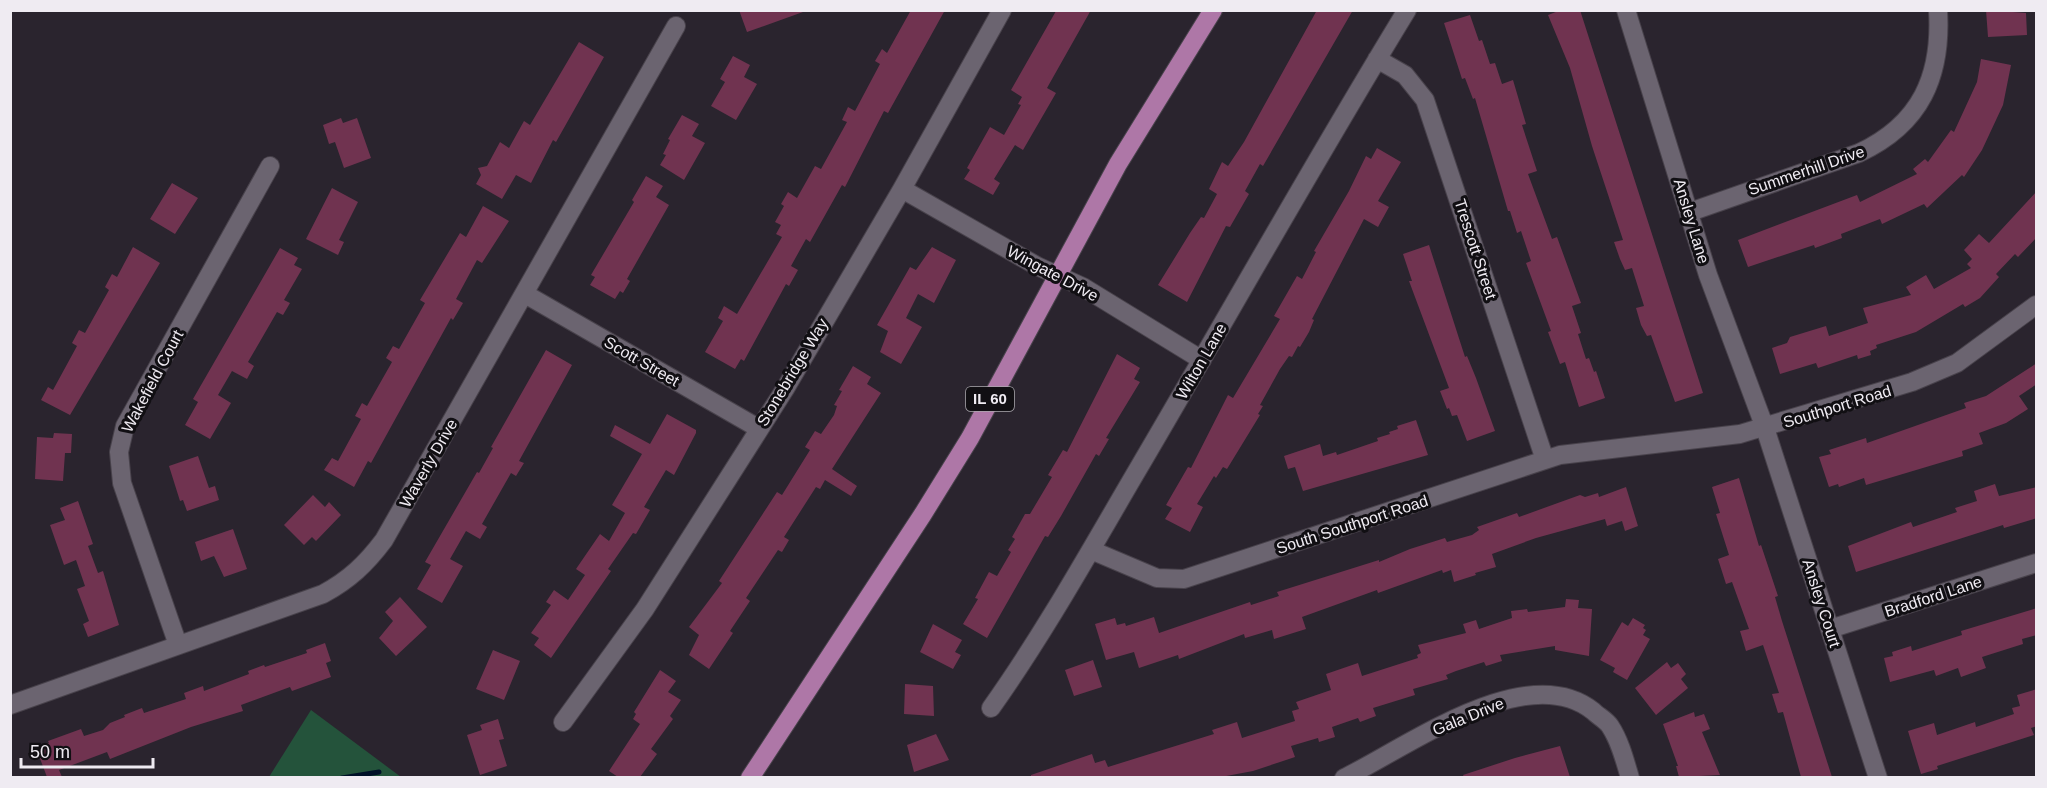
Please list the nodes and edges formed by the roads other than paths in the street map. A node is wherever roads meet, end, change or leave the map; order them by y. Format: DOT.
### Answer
graph roads {
  1 [pos="1002,10"];
  2 [pos="1213,10"];
  3 [pos="1407,10"];
  4 [pos="1626,10"];
  5 [pos="1938,10"];
  6 [pos="676,26"];
  7 [pos="1377,59"];
  8 [pos="270,166"];
  9 [pos="902,189"];
  10 [pos="1690,212"];
  11 [pos="1059,276"];
  12 [pos="525,294"];
  13 [pos="2037,305"];
  14 [pos="1202,360"];
  15 [pos="758,428"];
  16 [pos="1765,428"];
  17 [pos="1616,449"];
  18 [pos="1545,460"];
  19 [pos="1091,550"];
  20 [pos="2037,563"];
  21 [pos="1830,629"];
  22 [pos="178,645"];
  23 [pos="10,705"];
  24 [pos="991,708"];
  25 [pos="563,722"];
  26 [pos="750,777"];
  27 [pos="1344,777"];
  28 [pos="1630,777"];
  29 [pos="1878,777"];
  1 -- 9 [label="street, Stonebridge Way"];
  2 -- 11 [label="main road, IL 60"];
  3 -- 7 [label="street, Wilton Lane"];
  4 -- 10 [label="street, Ansley Lane"];
  5 -- 10 [label="street, Summerhill Drive"];
  6 -- 12 [label="street, Waverly Drive"];
  7 -- 14 [label="street, Wilton Lane"];
  7 -- 18 [label="street, Trescott Street"];
  8 -- 22 [label="street, Wakefield Court"];
  9 -- 11 [label="street, Wingate Drive"];
  9 -- 15 [label="street, Stonebridge Way"];
  10 -- 16 [label="street, Ansley Lane"];
  11 -- 14 [label="street, Wingate Drive"];
  11 -- 26 [label="main road, IL 60"];
  12 -- 15 [label="street, Scott Street"];
  12 -- 22 [label="street, Waverly Drive"];
  13 -- 16 [label="street, Southport Road"];
  14 -- 19 [label="street, Wilton Lane"];
  15 -- 25 [label="street, Stonebridge Way"];
  16 -- 17 [label="street, Southport Road"];
  16 -- 21 [label="street, Ansley Court"];
  17 -- 18 [label="street, South Southport Road"];
  18 -- 19 [label="street, South Southport Road"];
  19 -- 24 [label="street, Wilton Lane"];
  20 -- 21 [label="street, Bradford Lane"];
  21 -- 29 [label="street, Ansley Court"];
  22 -- 23 [label="street, Waverly Drive"];
  27 -- 28 [label="street, Gala Drive"];
}
